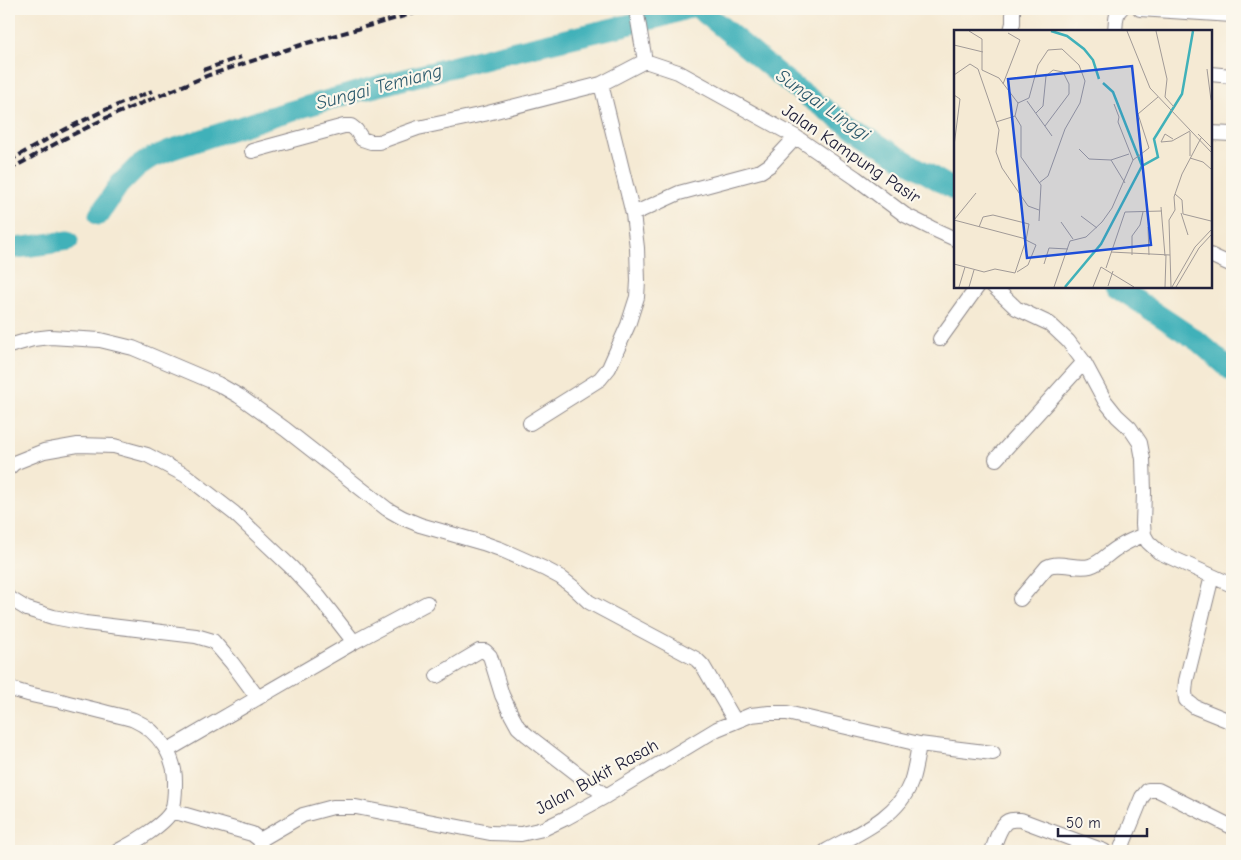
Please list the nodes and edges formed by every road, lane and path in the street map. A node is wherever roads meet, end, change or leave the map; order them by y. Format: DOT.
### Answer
graph roads {
  1 [pos="636,9"];
  2 [pos="1013,9"];
  3 [pos="1120,9"];
  4 [pos="1140,9"];
  5 [pos="1195,10"];
  6 [pos="1232,15"];
  7 [pos="1011,30"];
  8 [pos="1115,30"];
  9 [pos="646,60"];
  10 [pos="1211,74"];
  11 [pos="1232,76"];
  12 [pos="601,84"];
  13 [pos="1211,133"];
  14 [pos="1232,134"];
  15 [pos="796,137"];
  16 [pos="252,151"];
  17 [pos="634,214"];
  18 [pos="954,239"];
  19 [pos="1211,255"];
  20 [pos="1232,265"];
  21 [pos="977,288"];
  22 [pos="995,288"];
  23 [pos="940,339"];
  24 [pos="9,346"];
  25 [pos="1084,362"];
  26 [pos="530,424"];
  27 [pos="996,460"];
  28 [pos="9,468"];
  29 [pos="1144,534"];
  30 [pos="1212,576"];
  31 [pos="1232,585"];
  32 [pos="9,598"];
  33 [pos="1020,599"];
  34 [pos="427,604"];
  35 [pos="354,642"];
  36 [pos="437,676"];
  37 [pos="9,688"];
  38 [pos="258,698"];
  39 [pos="736,721"];
  40 [pos="1232,722"];
  41 [pos="919,744"];
  42 [pos="168,750"];
  43 [pos="993,753"];
  44 [pos="606,796"];
  45 [pos="172,811"];
  46 [pos="1232,827"];
  47 [pos="140,846"];
  48 [pos="261,846"];
  49 [pos="118,851"];
  50 [pos="826,851"];
  51 [pos="992,851"];
  52 [pos="1104,851"];
  53 [pos="1120,851"];
  1 -- 9 [label="street"];
  2 -- 7 [label="street"];
  3 -- 8 [label="street"];
  4 -- 5 [label="street"];
  5 -- 6 [label="street"];
  9 -- 12 [label="street"];
  9 -- 15 [label="street, Jalan Kampung Pasir"];
  10 -- 11 [label="street"];
  12 -- 16 [label="street"];
  12 -- 17 [label="street"];
  13 -- 14 [label="street"];
  15 -- 17 [label="street"];
  15 -- 18 [label="street, Jalan Kampung Pasir"];
  17 -- 26 [label="street"];
  19 -- 20 [label="street"];
  21 -- 23 [label="street"];
  22 -- 25 [label="street"];
  24 -- 39 [label="street"];
  25 -- 27 [label="street"];
  25 -- 29 [label="street"];
  28 -- 35 [label="street"];
  29 -- 30 [label="street"];
  29 -- 33 [label="street"];
  30 -- 31 [label="street"];
  30 -- 40 [label="street"];
  32 -- 38 [label="street"];
  34 -- 35 [label="street"];
  35 -- 38 [label="street"];
  36 -- 44 [label="street"];
  37 -- 42 [label="street"];
  38 -- 42 [label="street"];
  39 -- 41 [label="street, Jalan Bukit Rasah"];
  39 -- 44 [label="street, Jalan Bukit Rasah"];
  41 -- 43 [label="street, Jalan Bukit Rasah"];
  41 -- 50 [label="street"];
  42 -- 45 [label="street"];
  44 -- 48 [label="street, Jalan Bukit Rasah"];
  45 -- 47 [label="street"];
  45 -- 48 [label="street"];
  46 -- 53 [label="street"];
  47 -- 49 [label="street"];
  51 -- 52 [label="street"];
}
